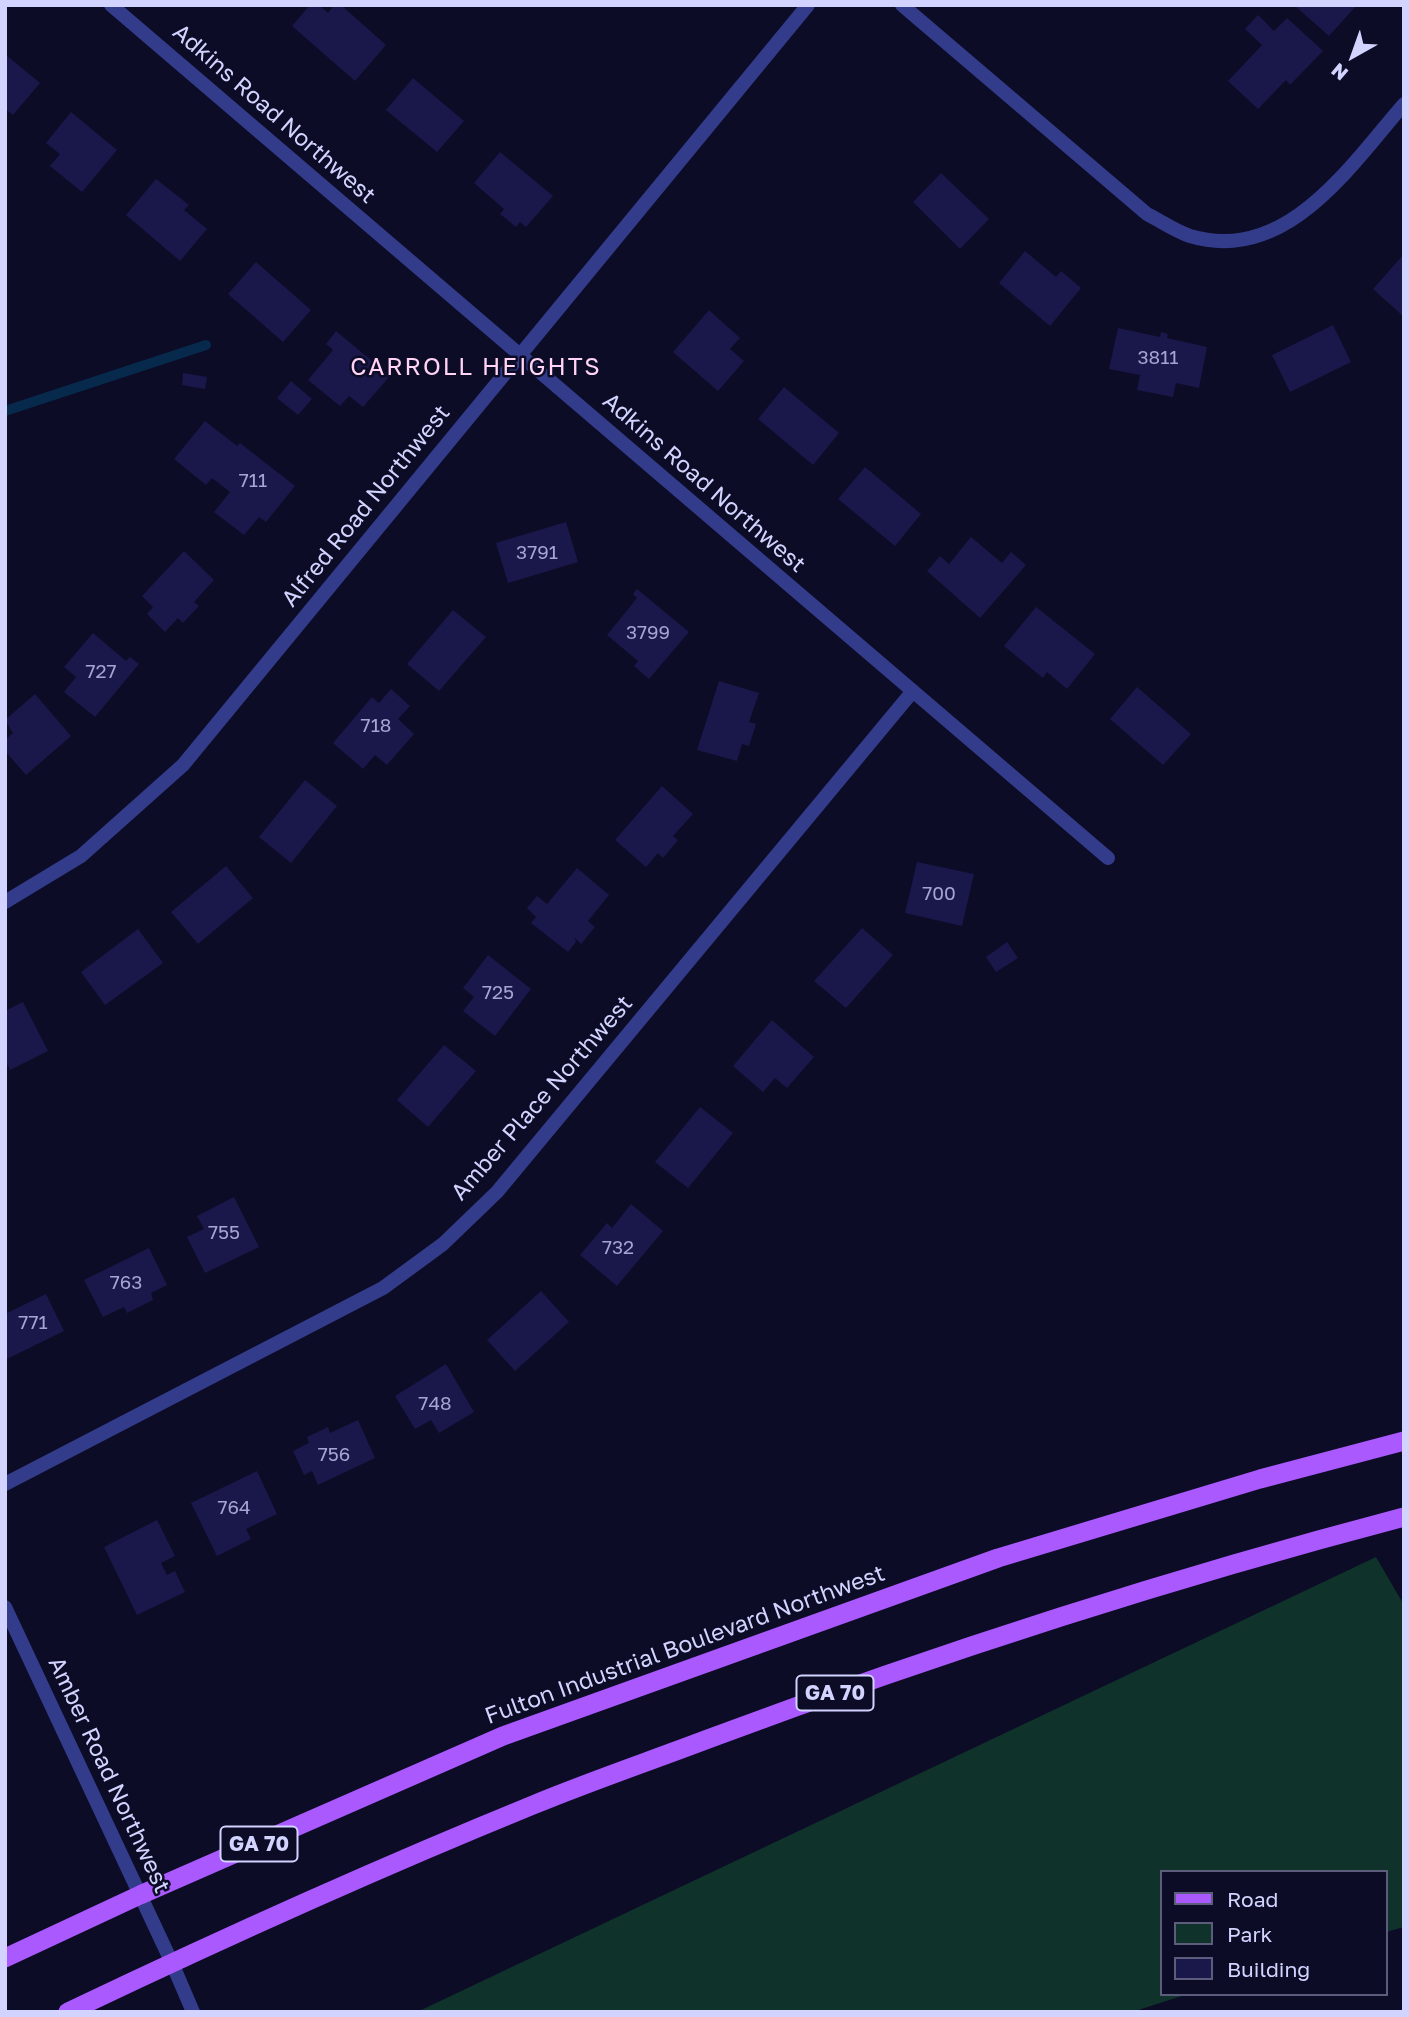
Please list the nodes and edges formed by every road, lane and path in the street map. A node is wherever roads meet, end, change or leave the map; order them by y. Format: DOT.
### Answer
graph roads {
  1 [pos="111,5"];
  2 [pos="808,5"];
  3 [pos="902,5"];
  4 [pos="1404,104"];
  5 [pos="520,355"];
  6 [pos="913,691"];
  7 [pos="1108,858"];
  8 [pos="5,902"];
  9 [pos="1404,1441"];
  10 [pos="5,1484"];
  11 [pos="1404,1517"];
  12 [pos="5,1607"];
  13 [pos="140,1895"];
  14 [pos="5,1958"];
  15 [pos="172,1963"];
  16 [pos="68,2012"];
  17 [pos="193,2012"];
  1 -- 5 [label="street, Adkins Road Northwest"];
  2 -- 5 [label="street, Alfred Road Northwest"];
  3 -- 4 [label="street"];
  5 -- 6 [label="street, Adkins Road Northwest"];
  5 -- 8 [label="street, Alfred Road Northwest"];
  6 -- 7 [label="street, Adkins Road Northwest"];
  6 -- 10 [label="street, Amber Place Northwest"];
  9 -- 13 [label="main road, Fulton Industrial Boulevard Northwest / GA 70"];
  11 -- 15 [label="main road, GA 70"];
  12 -- 13 [label="street, Amber Road Northwest"];
  13 -- 14 [label="main road, Fulton Industrial Boulevard Northwest / GA 70"];
  13 -- 15 [label="street, Amber Road Northwest"];
  15 -- 16 [label="main road, GA 70"];
  15 -- 17 [label="street, Amber Road Northwest"];
}
